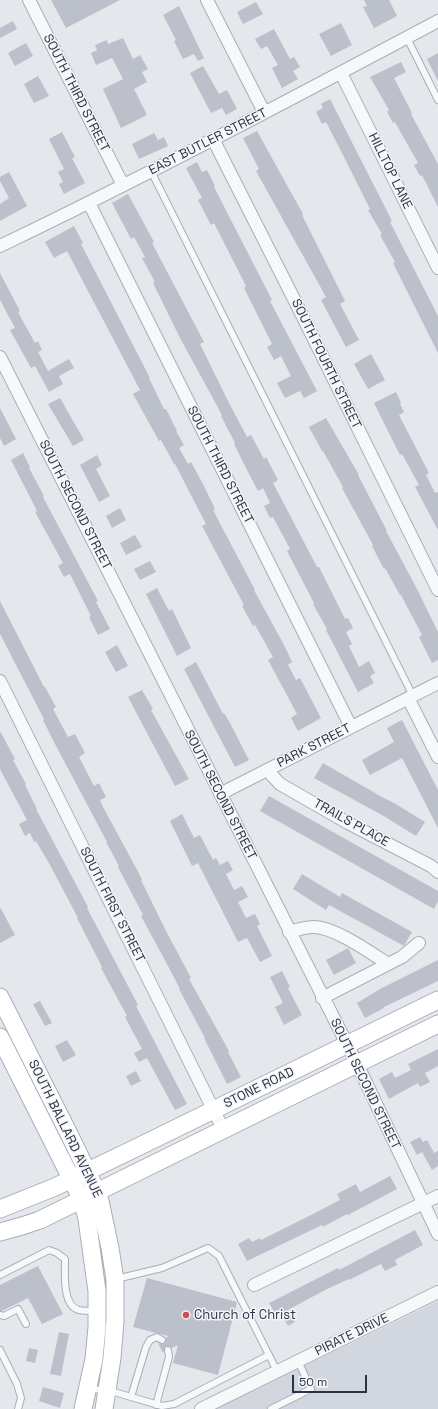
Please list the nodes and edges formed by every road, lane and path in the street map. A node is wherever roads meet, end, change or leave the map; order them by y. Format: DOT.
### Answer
graph roads {
  1 [pos="29,0"];
  2 [pos="207,0"];
  3 [pos="438,22"];
  4 [pos="410,36"];
  5 [pos="341,73"];
  6 [pos="438,100"];
  7 [pos="264,112"];
  8 [pos="213,139"];
  9 [pos="151,171"];
  10 [pos="123,185"];
  11 [pos="89,203"];
  12 [pos="0,246"];
  13 [pos="438,268"];
  14 [pos="0,357"];
  15 [pos="438,590"];
  16 [pos="0,681"];
  17 [pos="438,683"];
  18 [pos="411,697"];
  19 [pos="351,727"];
  20 [pos="438,757"];
  21 [pos="267,770"];
  22 [pos="220,794"];
  23 [pos="438,872"];
  24 [pos="289,932"];
  25 [pos="419,942"];
  26 [pos="388,964"];
  27 [pos="0,997"];
  28 [pos="322,998"];
  29 [pos="438,1000"];
  30 [pos="438,1024"];
  31 [pos="0,1037"];
  32 [pos="347,1045"];
  33 [pos="356,1064"];
  34 [pos="214,1110"];
  35 [pos="223,1129"];
  36 [pos="80,1174"];
  37 [pos="97,1192"];
  38 [pos="438,1196"];
  39 [pos="82,1200"];
  40 [pos="423,1203"];
  41 [pos="0,1209"];
  42 [pos="0,1232"];
  43 [pos="438,1234"];
  44 [pos="0,1275"];
  45 [pos="115,1280"];
  46 [pos="254,1285"];
  47 [pos="438,1292"];
  48 [pos="97,1311"];
  49 [pos="0,1315"];
  50 [pos="26,1324"];
  51 [pos="162,1340"];
  52 [pos="0,1350"];
  53 [pos="168,1350"];
  54 [pos="269,1354"];
  55 [pos="298,1361"];
  56 [pos="277,1371"];
  57 [pos="88,1388"];
  58 [pos="107,1391"];
  59 [pos="132,1398"];
  60 [pos="156,1405"];
  61 [pos="18,1409"];
  62 [pos="83,1409"];
  63 [pos="104,1409"];
  64 [pos="201,1409"];
  65 [pos="271,1409"];
  1 -- 10 [label="street, SOUTH THIRD STREET"];
  2 -- 7 [label="street"];
  3 -- 4 [label="street, EAST BUTLER STREET"];
  4 -- 5 [label="street, EAST BUTLER STREET"];
  4 -- 6 [label="lane"];
  5 -- 7 [label="street, EAST BUTLER STREET"];
  5 -- 13 [label="street, HILLTOP LANE"];
  7 -- 8 [label="street, EAST BUTLER STREET"];
  8 -- 9 [label="street, EAST BUTLER STREET"];
  8 -- 15 [label="street, SOUTH FOURTH STREET"];
  9 -- 10 [label="street, EAST BUTLER STREET"];
  9 -- 18 [label="lane"];
  10 -- 11 [label="street, EAST BUTLER STREET"];
  11 -- 12 [label="street, EAST BUTLER STREET"];
  11 -- 19 [label="street, SOUTH THIRD STREET"];
  14 -- 22 [label="street, SOUTH SECOND STREET"];
  16 -- 34 [label="street, SOUTH FIRST STREET"];
  17 -- 18 [label="street, PARK STREET"];
  18 -- 19 [label="street, PARK STREET"];
  18 -- 20 [label="street"];
  19 -- 21 [label="street, PARK STREET"];
  21 -- 22 [label="street, PARK STREET"];
  21 -- 23 [label="street, TRAILS PLACE"];
  22 -- 24 [label="street, SOUTH SECOND STREET"];
  24 -- 26 [label="street"];
  24 -- 28 [label="street, SOUTH SECOND STREET"];
  25 -- 26 [label="street"];
  26 -- 28 [label="street"];
  27 -- 36 [label="main road, SOUTH BALLARD AVENUE"];
  28 -- 32 [label="street, SOUTH SECOND STREET"];
  29 -- 32 [label="main road, STONE ROAD"];
  30 -- 33 [label="main road, STONE ROAD"];
  31 -- 36 [label="main road, SOUTH BALLARD AVENUE"];
  32 -- 33 [label="street, SOUTH SECOND STREET"];
  32 -- 34 [label="main road, STONE ROAD"];
  33 -- 35 [label="main road, STONE ROAD"];
  33 -- 40 [label="street, SOUTH SECOND STREET"];
  34 -- 35 [label="street, SOUTH FIRST STREET"];
  34 -- 36 [label="main road, STONE ROAD"];
  35 -- 37 [label="main road, STONE ROAD"];
  36 -- 37 [label="main road, SOUTH BALLARD AVENUE"];
  36 -- 39 [label="main road, SOUTH BALLARD AVENUE"];
  36 -- 41 [label="main road, STONE ROAD"];
  37 -- 39 [label="main road, STONE ROAD"];
  37 -- 45 [label="main road, SOUTH BALLARD AVENUE"];
  38 -- 40 [label="street"];
  39 -- 42 [label="main road, STONE ROAD"];
  39 -- 48 [label="main road, SOUTH BALLARD AVENUE"];
  40 -- 43 [label="street, SOUTH SECOND STREET"];
  40 -- 46 [label="street"];
  44 -- 48 [label="lane"];
  45 -- 54 [label="lane"];
  45 -- 58 [label="main road, SOUTH BALLARD AVENUE"];
  47 -- 55 [label="street, PIRATE DRIVE"];
  48 -- 57 [label="main road, SOUTH BALLARD AVENUE"];
  49 -- 50 [label="lane"];
  51 -- 59 [label="lane"];
  52 -- 61 [label="lane"];
  53 -- 60 [label="lane"];
  54 -- 56 [label="lane"];
  54 -- 60 [label="lane"];
  55 -- 56 [label="street, PIRATE DRIVE"];
  55 -- 65 [label="lane"];
  56 -- 64 [label="street, PIRATE DRIVE"];
  57 -- 58 [label="lane"];
  57 -- 62 [label="main road, SOUTH BALLARD AVENUE"];
  58 -- 59 [label="lane"];
  58 -- 63 [label="main road, SOUTH BALLARD AVENUE"];
  59 -- 60 [label="lane"];
}
